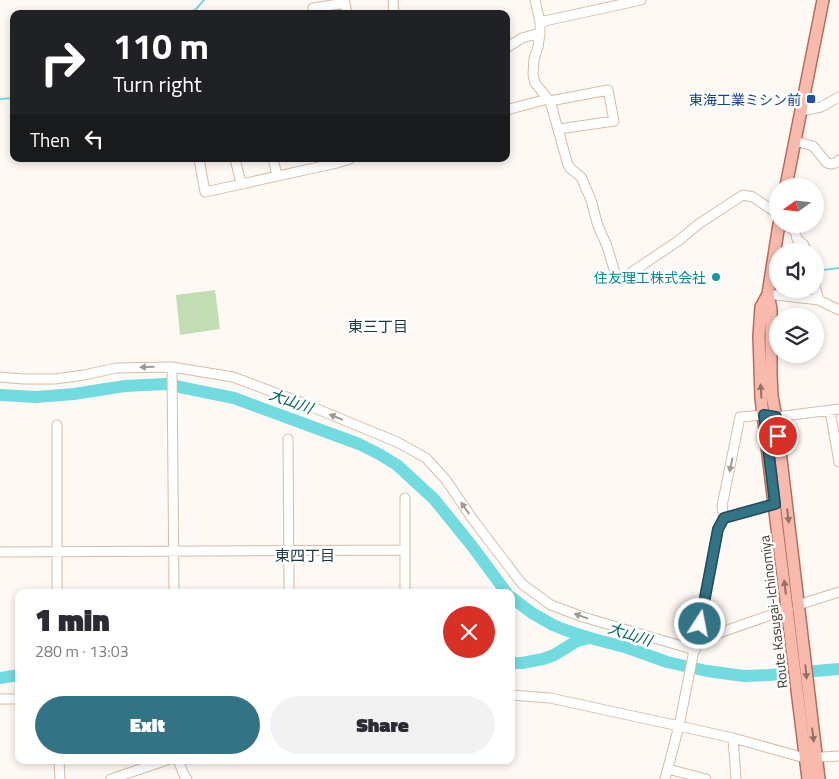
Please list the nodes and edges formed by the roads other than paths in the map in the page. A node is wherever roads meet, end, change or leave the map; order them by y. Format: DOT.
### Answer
graph roads {
  1 [pos="534,0"];
  2 [pos="641,0"];
  3 [pos="823,0"];
  4 [pos="609,3"];
  5 [pos="313,10"];
  6 [pos="346,10"];
  7 [pos="540,22"];
  8 [pos="540,34"];
  9 [pos="510,46"];
  10 [pos="839,97"];
  11 [pos="549,100"];
  12 [pos="510,109"];
  13 [pos="801,111"];
  14 [pos="559,129"];
  15 [pos="795,141"];
  16 [pos="200,162"];
  17 [pos="236,162"];
  18 [pos="274,162"];
  19 [pos="332,162"];
  20 [pos="839,162"];
  21 [pos="277,175"];
  22 [pos="788,178"];
  23 [pos="241,183"];
  24 [pos="769,208"];
  25 [pos="777,233"];
  26 [pos="768,294"];
  27 [pos="819,300"];
  28 [pos="839,310"];
  29 [pos="172,367"];
  30 [pos="0,377"];
  31 [pos="835,410"];
  32 [pos="764,415"];
  33 [pos="776,417"];
  34 [pos="57,425"];
  35 [pos="288,439"];
  36 [pos="839,462"];
  37 [pos="405,498"];
  38 [pos="775,504"];
  39 [pos="724,518"];
  40 [pos="174,550"];
  41 [pos="289,550"];
  42 [pos="405,550"];
  43 [pos="0,552"];
  44 [pos="57,552"];
  45 [pos="57,589"];
  46 [pos="174,589"];
  47 [pos="289,589"];
  48 [pos="405,589"];
  49 [pos="839,592"];
  50 [pos="793,607"];
  51 [pos="695,648"];
  52 [pos="515,695"];
  53 [pos="15,699"];
  54 [pos="0,700"];
  55 [pos="679,726"];
  56 [pos="733,738"];
  57 [pos="839,756"];
  58 [pos="810,758"];
  59 [pos="59,764"];
  60 [pos="155,764"];
  61 [pos="180,764"];
  62 [pos="668,769"];
  63 [pos="60,779"];
  64 [pos="110,779"];
  65 [pos="187,779"];
  66 [pos="665,779"];
  67 [pos="706,779"];
  68 [pos="736,779"];
  69 [pos="808,779"];
  70 [pos="819,779"];
  1 -- 7 [label="street"];
  2 -- 4 [label="street"];
  3 -- 13 [label="main road"];
  4 -- 7 [label="street"];
  5 -- 6 [label="street"];
  7 -- 8 [label="street"];
  8 -- 9 [label="street"];
  8 -- 11 [label="street"];
  10 -- 13 [label="street"];
  11 -- 12 [label="street"];
  11 -- 14 [label="street"];
  11 -- 14 [label="street"];
  13 -- 15 [label="main road"];
  14 -- 24 [label="street"];
  15 -- 20 [label="street"];
  15 -- 22 [label="main road"];
  16 -- 23 [label="street"];
  17 -- 23 [label="street"];
  18 -- 21 [label="street"];
  19 -- 21 [label="street"];
  21 -- 23 [label="street"];
  25 -- 26 [label="main road, Route Kasugai-Ichinomiya"];
  26 -- 27 [label="street"];
  32 -- 26 [label="main road, Route Kasugai-Ichinomiya, one-way"];
  26 -- 33 [label="main road, Route Kasugai-Ichinomiya"];
  27 -- 28 [label="street"];
  29 -- 30 [label="street, one-way"];
  29 -- 40 [label="street"];
  51 -- 29 [label="street, one-way"];
  31 -- 33 [label="street"];
  31 -- 36 [label="street"];
  32 -- 33 [label="street"];
  32 -- 38 [label="main road, Route Kasugai-Ichinomiya"];
  32 -- 39 [label="street, one-way"];
  33 -- 50 [label="main road, Route Kasugai-Ichinomiya, one-way"];
  34 -- 44 [label="street"];
  35 -- 41 [label="street"];
  37 -- 42 [label="street"];
  38 -- 39 [label="street"];
  50 -- 38 [label="main road, Route Kasugai-Ichinomiya, one-way"];
  39 -- 51 [label="street"];
  40 -- 41 [label="street"];
  40 -- 44 [label="street"];
  40 -- 46 [label="street"];
  41 -- 42 [label="street"];
  41 -- 47 [label="street"];
  42 -- 48 [label="street"];
  43 -- 44 [label="street"];
  44 -- 45 [label="street"];
  49 -- 50 [label="street"];
  50 -- 51 [label="street"];
  50 -- 58 [label="main road, Route Kasugai-Ichinomiya"];
  51 -- 55 [label="street"];
  52 -- 55 [label="street"];
  53 -- 54 [label="street"];
  55 -- 56 [label="street"];
  55 -- 62 [label="street"];
  56 -- 58 [label="street"];
  56 -- 68 [label="street"];
  57 -- 58 [label="street"];
  58 -- 69 [label="main road, Route Kasugai-Ichinomiya"];
  58 -- 70 [label="main road, Route Kasugai-Ichinomiya"];
  59 -- 63 [label="street"];
  60 -- 64 [label="street"];
  61 -- 65 [label="street"];
  62 -- 66 [label="street"];
  62 -- 67 [label="street"];
}
